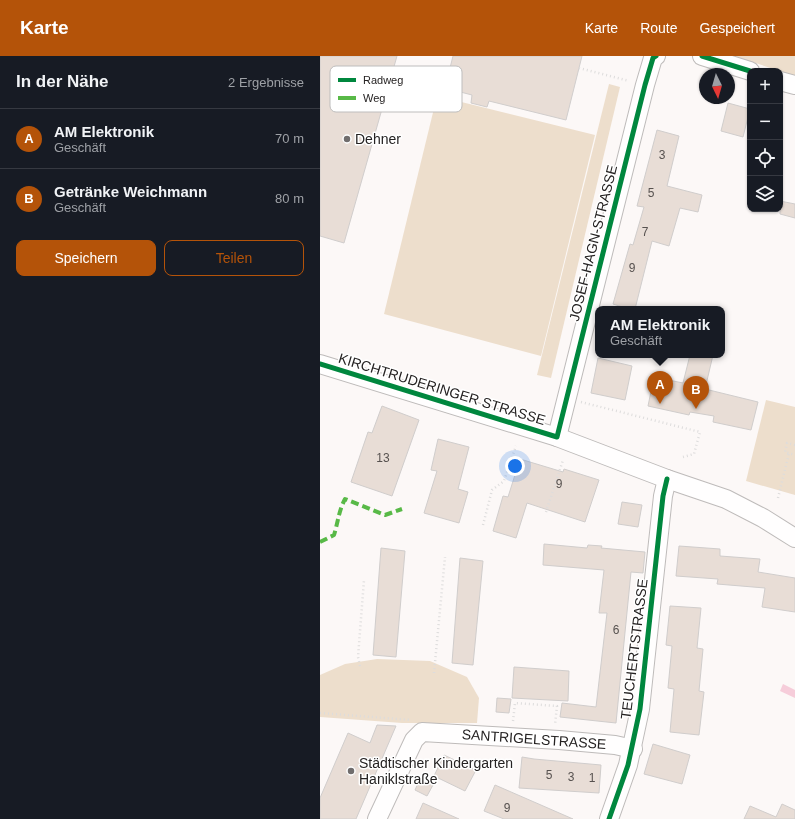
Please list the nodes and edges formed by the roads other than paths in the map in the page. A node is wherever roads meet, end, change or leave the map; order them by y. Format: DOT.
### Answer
graph roads {
  1 [pos="656,56"];
  2 [pos="702,56"];
  3 [pos="747,70"];
  4 [pos="783,82"];
  5 [pos="795,85"];
  6 [pos="320,364"];
  7 [pos="557,437"];
  8 [pos="667,479"];
  9 [pos="795,538"];
  10 [pos="633,749"];
  11 [pos="377,819"];
  12 [pos="608,819"];
  1 -- 7 [label="street, JOSEF-HAGN-STRASSE"];
  2 -- 3 [label="street"];
  4 -- 5 [label="street"];
  6 -- 7 [label="street, KIRCHTRUDERINGER STRASSE"];
  7 -- 8 [label="street, KIRCHTRUDERINGER STRASSE"];
  8 -- 9 [label="street, KIRCHTRUDERINGER STRASSE"];
  8 -- 10 [label="street, TEUCHERTSTRASSE"];
  10 -- 11 [label="street, SANTRIGELSTRASSE"];
  10 -- 12 [label="street, TEUCHERTSTRASSE"];
}
